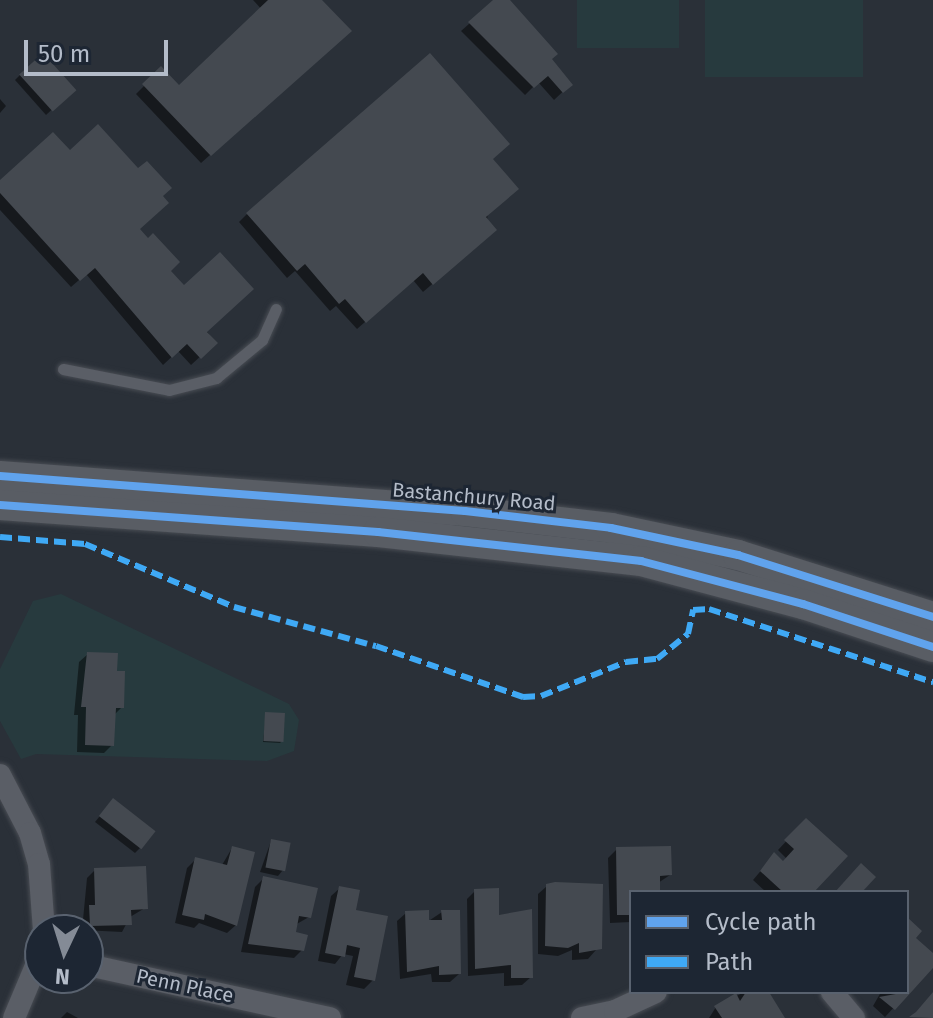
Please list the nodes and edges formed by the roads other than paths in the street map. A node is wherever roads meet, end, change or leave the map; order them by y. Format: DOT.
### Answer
graph roads {
  1 [pos="276,309"];
  2 [pos="63,369"];
  3 [pos="0,476"];
  4 [pos="0,505"];
  5 [pos="593,526"];
  6 [pos="446,539"];
  7 [pos="696,573"];
  8 [pos="848,588"];
  9 [pos="933,617"];
  10 [pos="933,647"];
  11 [pos="0,775"];
  12 [pos="43,914"];
  13 [pos="104,969"];
  14 [pos="24,994"];
  15 [pos="652,994"];
  16 [pos="834,994"];
  17 [pos="14,1018"];
  18 [pos="330,1018"];
  19 [pos="582,1018"];
  20 [pos="854,1018"];
  1 -- 2 [label="lane"];
  3 -- 5 [label="main road, Bastanchury Road"];
  4 -- 6 [label="main road"];
  5 -- 6 [label="main road"];
  5 -- 8 [label="main road, Bastanchury Road"];
  6 -- 7 [label="main road"];
  7 -- 8 [label="main road"];
  7 -- 10 [label="main road"];
  8 -- 9 [label="main road, Bastanchury Road"];
  11 -- 12 [label="street"];
  13 -- 18 [label="street, Penn Place"];
  14 -- 17 [label="street"];
  15 -- 19 [label="street"];
  16 -- 20 [label="street"];
}
